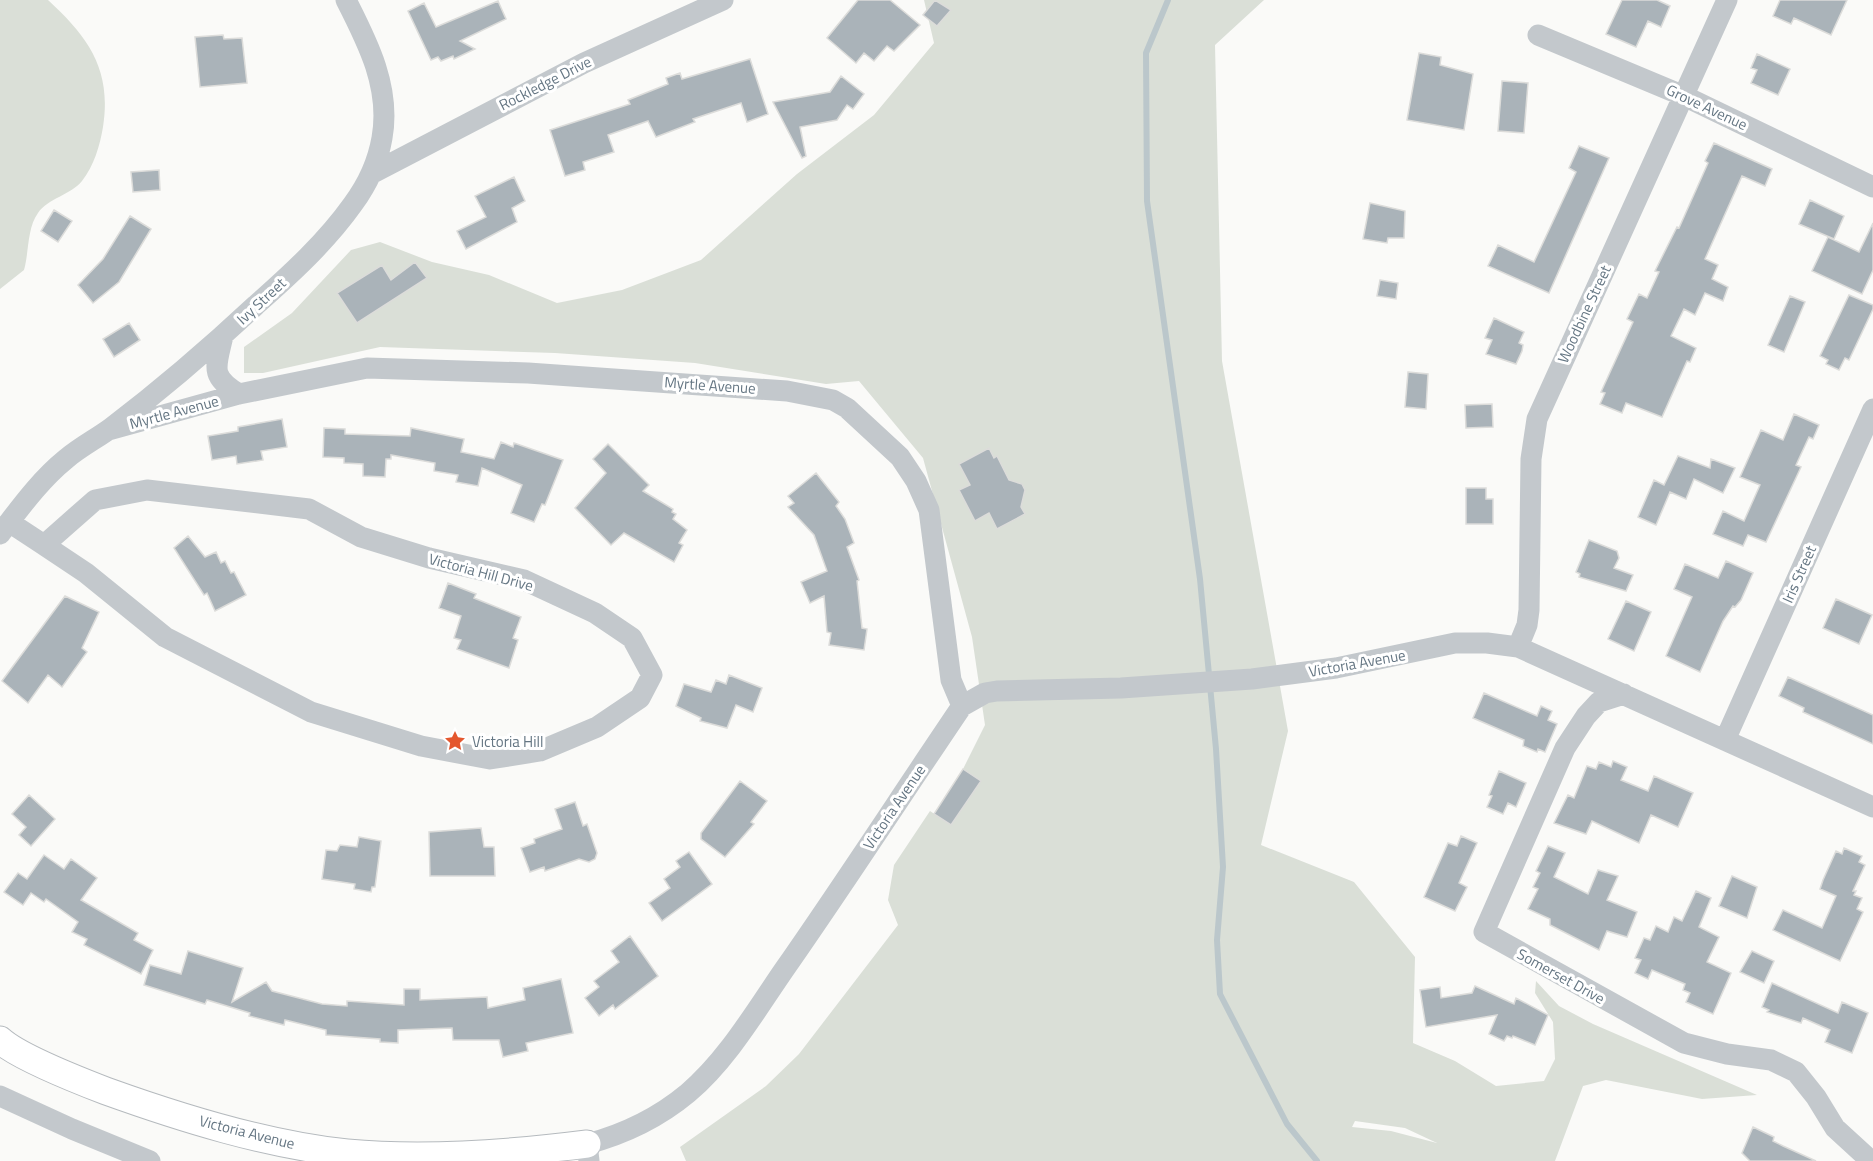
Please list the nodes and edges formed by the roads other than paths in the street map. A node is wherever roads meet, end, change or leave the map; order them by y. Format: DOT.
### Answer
graph roads {
  1 [pos="346,0"];
  2 [pos="723,0"];
  3 [pos="1727,0"];
  4 [pos="1538,35"];
  5 [pos="1684,96"];
  6 [pos="371,174"];
  7 [pos="1873,187"];
  8 [pos="223,336"];
  9 [pos="239,394"];
  10 [pos="1873,409"];
  11 [pos="109,430"];
  12 [pos="4,528"];
  13 [pos="44,545"];
  14 [pos="1518,647"];
  15 [pos="1624,694"];
  16 [pos="962,706"];
  17 [pos="1725,740"];
  18 [pos="1873,807"];
  19 [pos="1,1043"];
  20 [pos="0,1095"];
  21 [pos="588,1152"];
  22 [pos="150,1161"];
  23 [pos="1871,1161"];
  1 -- 6 [label="street, Ivy Street"];
  2 -- 6 [label="street, Rockledge Drive"];
  3 -- 5 [label="street, Woodbine Street"];
  4 -- 5 [label="street, Grove Avenue"];
  5 -- 7 [label="street, Grove Avenue"];
  5 -- 14 [label="street, Woodbine Street"];
  6 -- 8 [label="street, Ivy Street"];
  8 -- 9 [label="street, Myrtle Avenue"];
  8 -- 11 [label="street, Ivy Street"];
  9 -- 11 [label="street, Myrtle Avenue"];
  9 -- 16 [label="street, Myrtle Avenue"];
  10 -- 17 [label="street, Iris Street"];
  11 -- 12 [label="street, Ivy Street"];
  12 -- 13 [label="street, Victoria Hill Drive"];
  13 -- 13 [label="street, Victoria Hill Drive"];
  14 -- 15 [label="street, Victoria Avenue"];
  14 -- 16 [label="street, Victoria Avenue"];
  15 -- 17 [label="street, Victoria Avenue"];
  15 -- 23 [label="street, Somerset Drive"];
  16 -- 21 [label="street, Victoria Avenue"];
  17 -- 18 [label="street, Victoria Avenue"];
  19 -- 21 [label="main road, Victoria Avenue"];
  20 -- 22 [label="street"];
}
